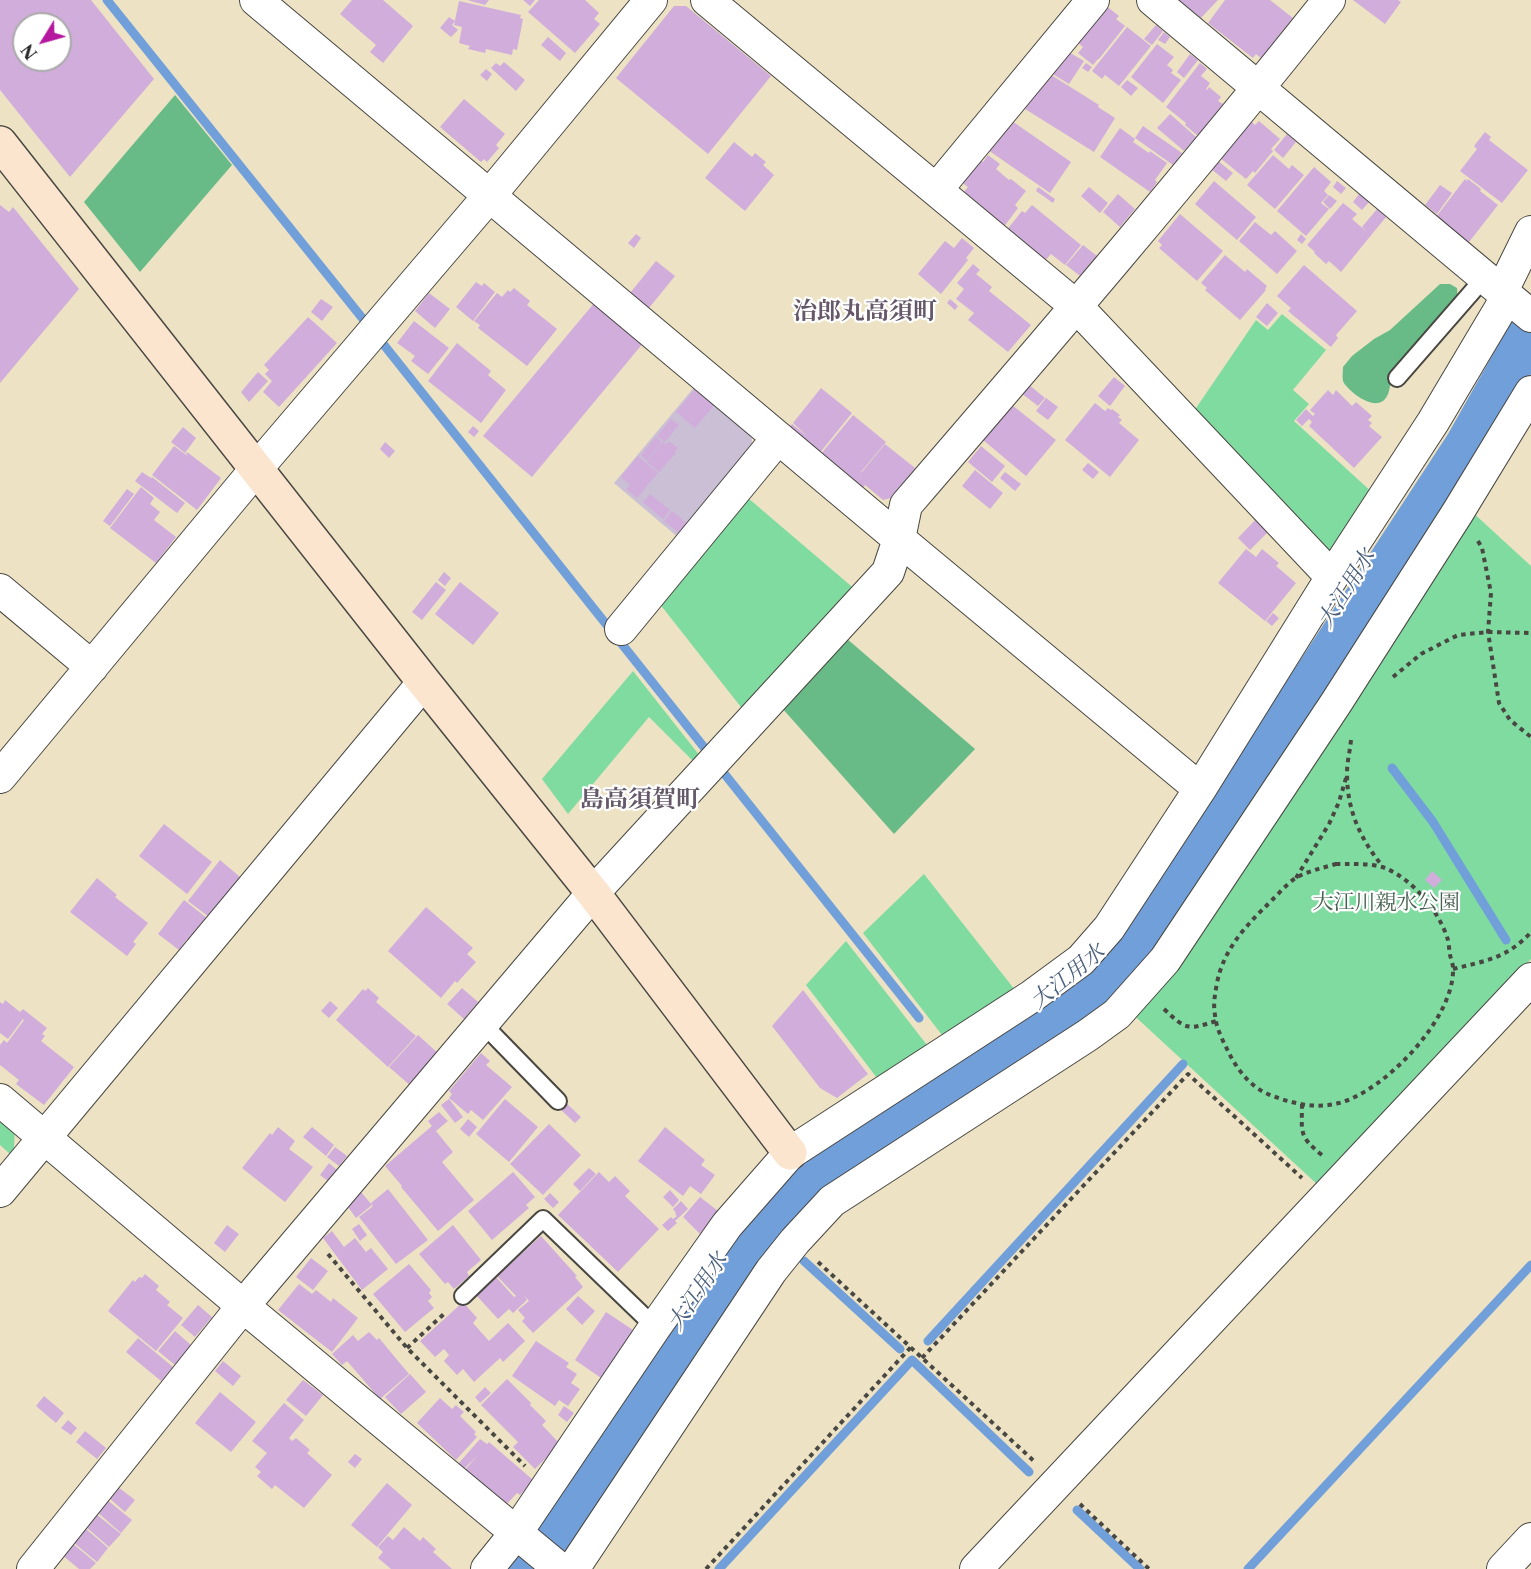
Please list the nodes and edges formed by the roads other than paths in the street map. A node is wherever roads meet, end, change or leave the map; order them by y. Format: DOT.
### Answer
graph roads {
  1 [pos="256,0"];
  2 [pos="651,0"];
  3 [pos="707,0"];
  4 [pos="1093,0"];
  5 [pos="1153,0"];
  6 [pos="1329,0"];
  7 [pos="1259,88"];
  8 [pos="0,143"];
  9 [pos="936,190"];
  10 [pos="490,195"];
  11 [pos="1531,232"];
  12 [pos="1508,297"];
  13 [pos="1077,307"];
  14 [pos="1397,378"];
  15 [pos="1531,392"];
  16 [pos="778,438"];
  17 [pos="256,468"];
  18 [pos="899,539"];
  19 [pos="1332,577"];
  20 [pos="0,590"];
  21 [pos="621,629"];
  22 [pos="92,667"];
  23 [pos="424,682"];
  24 [pos="0,777"];
  25 [pos="1200,789"];
  26 [pos="593,892"];
  27 [pos="1531,979"];
  28 [pos="482,1023"];
  29 [pos="0,1100"];
  30 [pos="558,1101"];
  31 [pos="44,1138"];
  32 [pos="790,1153"];
  33 [pos="0,1191"];
  34 [pos="463,1296"];
  35 [pos="243,1306"];
  36 [pos="655,1327"];
  37 [pos="521,1537"];
  38 [pos="1531,1539"];
  39 [pos="33,1569"];
  40 [pos="486,1569"];
  41 [pos="560,1569"];
  42 [pos="573,1569"];
  43 [pos="976,1569"];
  44 [pos="1503,1569"];
  1 -- 10 [label="street"];
  2 -- 10 [label="street"];
  3 -- 9 [label="street"];
  4 -- 9 [label="street"];
  5 -- 7 [label="street"];
  6 -- 7 [label="street"];
  7 -- 12 [label="street"];
  7 -- 13 [label="street"];
  8 -- 17 [label="street"];
  9 -- 13 [label="street"];
  10 -- 16 [label="street"];
  10 -- 17 [label="street"];
  11 -- 12 [label="street"];
  12 -- 14 [label="lane"];
  12 -- 19 [label="street"];
  13 -- 18 [label="street"];
  13 -- 19 [label="street"];
  15 -- 42 [label="street"];
  16 -- 18 [label="street"];
  16 -- 21 [label="street"];
  17 -- 22 [label="street"];
  17 -- 23 [label="street"];
  18 -- 25 [label="street"];
  18 -- 26 [label="street"];
  19 -- 25 [label="street"];
  20 -- 22 [label="street"];
  22 -- 24 [label="street"];
  23 -- 26 [label="street"];
  23 -- 31 [label="street"];
  25 -- 32 [label="street"];
  26 -- 28 [label="street"];
  26 -- 32 [label="street"];
  27 -- 43 [label="street"];
  28 -- 30 [label="lane"];
  28 -- 35 [label="street"];
  29 -- 31 [label="street"];
  31 -- 33 [label="street"];
  31 -- 35 [label="street"];
  32 -- 36 [label="street"];
  34 -- 36 [label="lane"];
  35 -- 37 [label="street"];
  35 -- 39 [label="street"];
  36 -- 37 [label="street"];
  37 -- 40 [label="street"];
  37 -- 41 [label="street"];
  38 -- 44 [label="street"];
}
